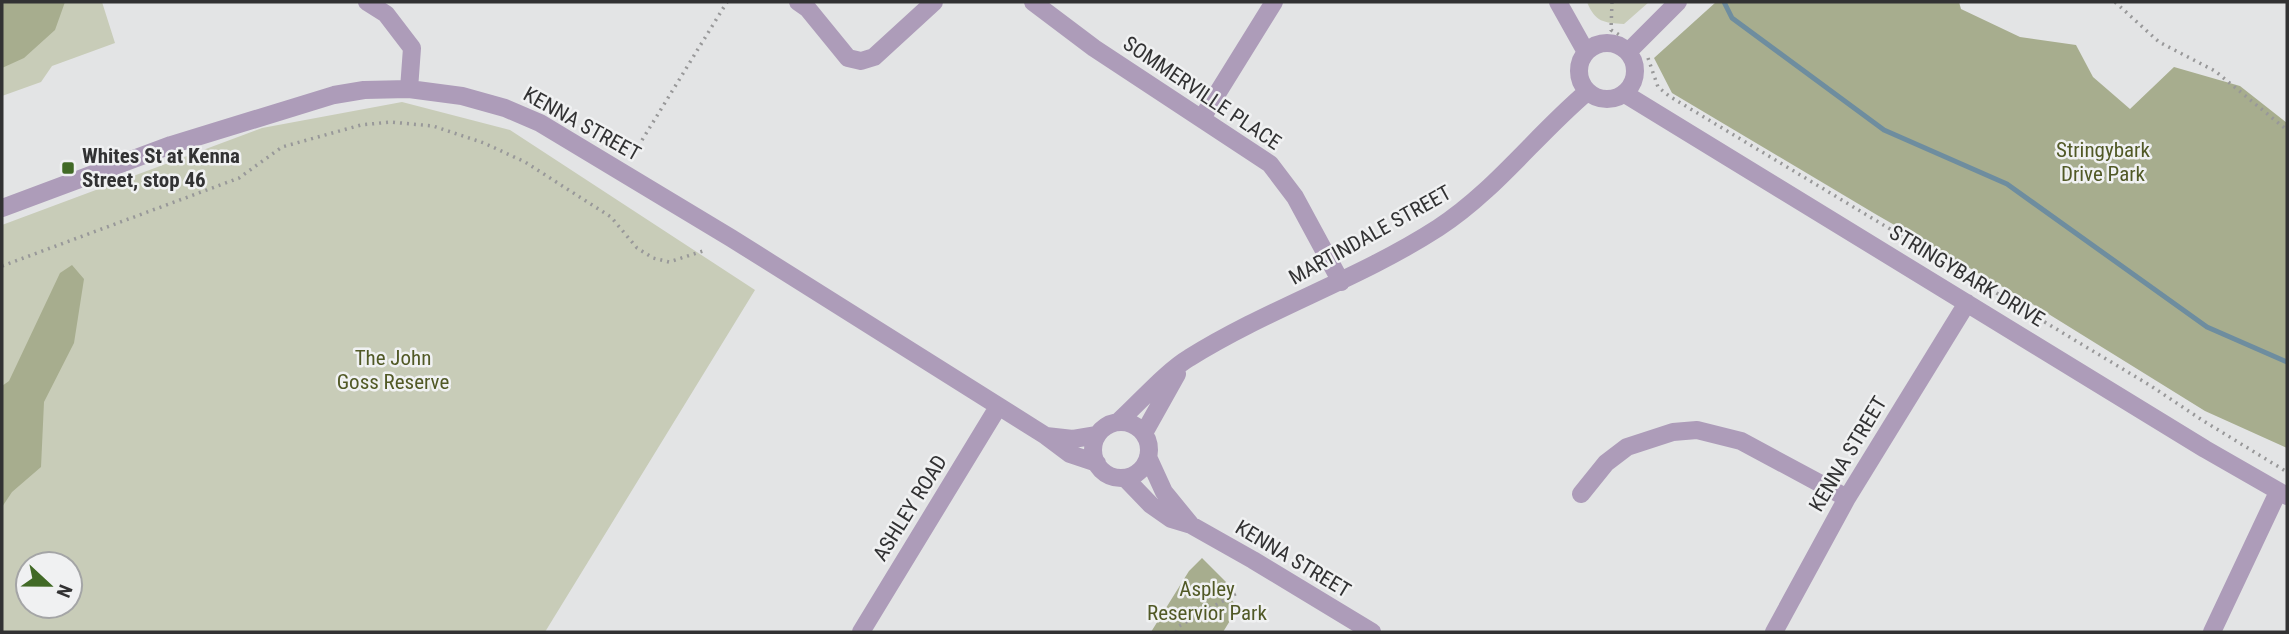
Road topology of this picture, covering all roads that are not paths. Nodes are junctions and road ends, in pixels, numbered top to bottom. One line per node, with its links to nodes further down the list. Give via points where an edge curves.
1 (367, 2): 10 (street, via 386,14 412,48)
2 (798, 2): 3 (street, via 848,58 861,61 874,57)
3 (934, 2)
4 (1033, 2): 13 (street, SOMMERVILLE PLACE)
5 (1274, 2): 13 (street)
6 (1558, 2): 9 (street)
7 (1678, 2): 8 (street)
8 (1632, 49): 9 (street, via 1612,43); 12 (street, via 1635,79)
9 (1586, 52): 11 (street, via 1579,77)
10 (409, 89): 14 (street, KENNA STREET, via 364,90 321,99 171,145); 18 (street, KENNA STREET, via 463,96 505,107 540,123)
11 (1587, 92): 12 (street, via 1602,100); 15 (street, MARTINDALE STREET, via 1471,204 1438,228)
12 (1625, 94): 16 (street, STRINGYBARK DRIVE)
13 (1202, 118): 15 (street, SOMMERVILLE PLACE, via 1270,164 1295,197)
14 (2, 208)
15 (1340, 282): 17 (street, MARTINDALE STREET)
16 (1967, 303): 27 (street, STRINGYBARK DRIVE); 28 (street, KENNA STREET)
17 (1186, 359): 19 (street, MARTINDALE STREET); 20 (street)
18 (998, 407): 22 (street, KENNA STREET); 30 (street, ASHLEY ROAD)
19 (1118, 422): 20 (street, via 1132,424); 21 (street, KENNA STREET)
20 (1144, 433): 23 (street, KENNA STREET)
21 (1097, 435): 22 (street, KENNA STREET, via 1073,439); 24 (street, via 1093,449)
22 (1046, 436): 24 (street, KENNA STREET, via 1070,454)
23 (1148, 457): 25 (street, via 1140,471); 29 (street, KENNA STREET, via 1164,492)
24 (1097, 463): 25 (street, KENNA STREET, via 1108,475)
25 (1125, 478): 29 (street, KENNA STREET, via 1151,505 1171,519)
26 (1581, 494): 28 (street, via 1606,463 1628,447 1673,432 1697,430 1741,442)
27 (2283, 494): 33 (street)
28 (1847, 498): 32 (street, KENNA STREET)
29 (1191, 525): 31 (street, KENNA STREET)
30 (861, 632)
31 (1372, 632)
32 (1774, 632)
33 (2212, 632)

